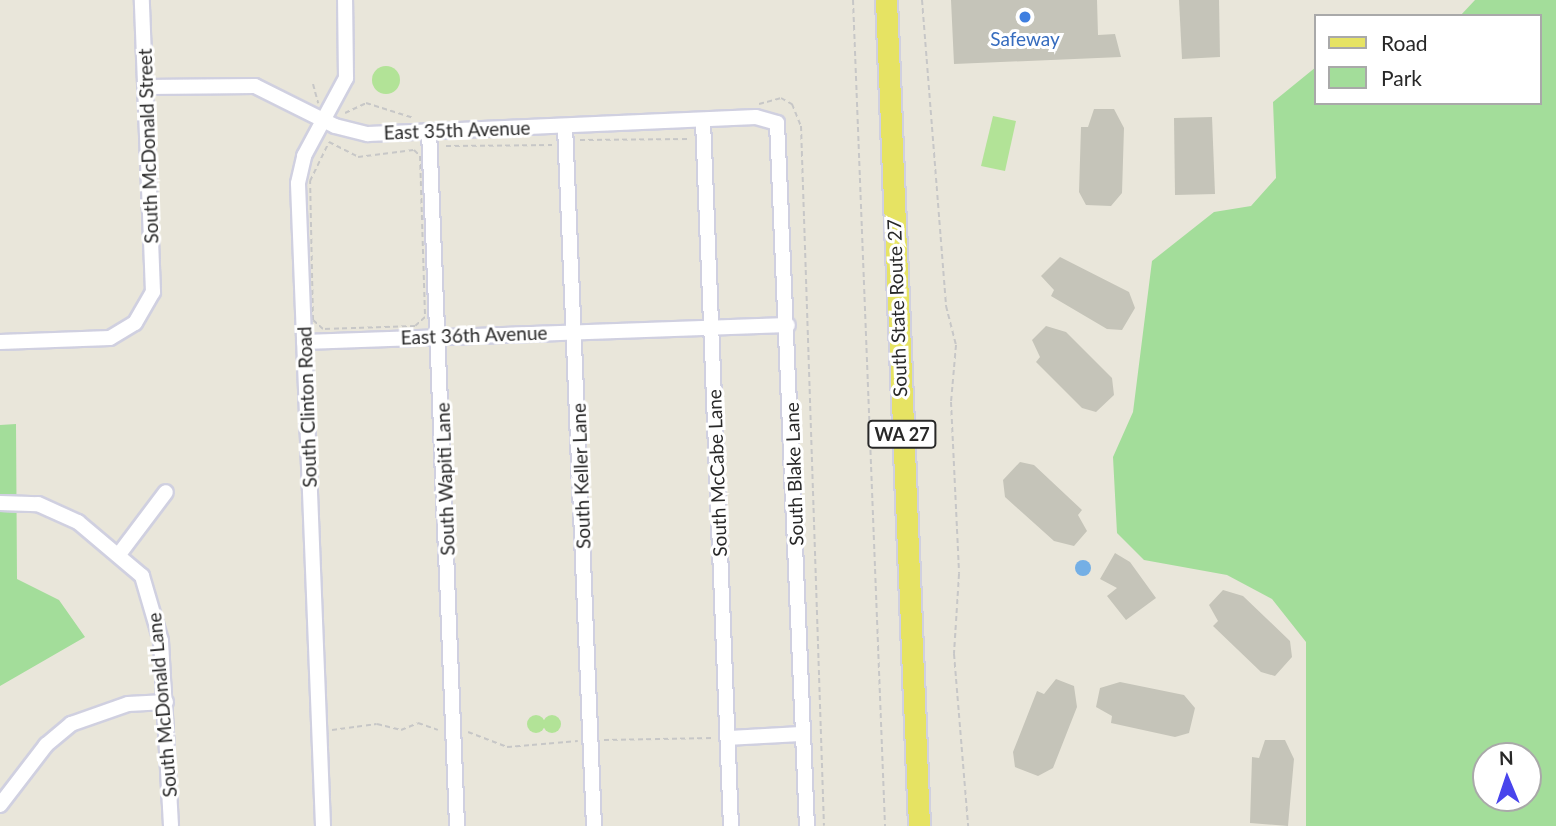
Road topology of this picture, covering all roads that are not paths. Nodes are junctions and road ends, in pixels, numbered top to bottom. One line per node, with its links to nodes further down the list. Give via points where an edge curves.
1 (142, 0): 4 (street, South McDonald Street)
2 (345, 0): 5 (street, South Clinton Road, via 346,78)
3 (886, 0): 29 (main road, South State Route 27 / WA 27)
4 (146, 87): 5 (street, East 35th Avenue, via 255,86); 14 (street, South McDonald Street, via 153,292 135,323 110,338)
5 (323, 121): 9 (street, East 35th Avenue, via 368,134); 15 (street, South Clinton Road, via 304,156 298,183)
6 (703, 121): 7 (street, East 35th Avenue, via 755,117); 8 (street, East 35th Avenue); 11 (street, South McCabe Lane)
7 (777, 123): 10 (street, South Blake Lane)
8 (565, 126): 9 (street, East 35th Avenue); 12 (street, South Keller Lane)
9 (429, 131): 13 (street, South Wapiti Lane)
10 (788, 326): 11 (street, East 36th Avenue); 20 (street, South Blake Lane)
11 (712, 329): 12 (street, East 36th Avenue); 21 (street, South McCabe Lane)
12 (576, 332): 13 (street, East 36th Avenue); 26 (street, South Keller Lane)
13 (440, 337): 15 (street, East 36th Avenue); 25 (street, South Wapiti Lane)
14 (0, 342)
15 (304, 342): 24 (street, South Clinton Road)
16 (166, 492): 18 (street)
17 (0, 503): 18 (street, South McDonald Lane, via 38,504 78,522)
18 (120, 552): 19 (street, South McDonald Lane, via 142,576 154,604)
19 (166, 702): 22 (street, via 128,704 71,724 46,745); 23 (street, South McDonald Lane)
20 (803, 734): 21 (street); 28 (street, South Blake Lane)
21 (728, 738): 27 (street, South McCabe Lane)
22 (0, 805)
23 (171, 826)
24 (323, 826)
25 (457, 826)
26 (594, 826)
27 (731, 826)
28 (807, 826)
29 (919, 826)

